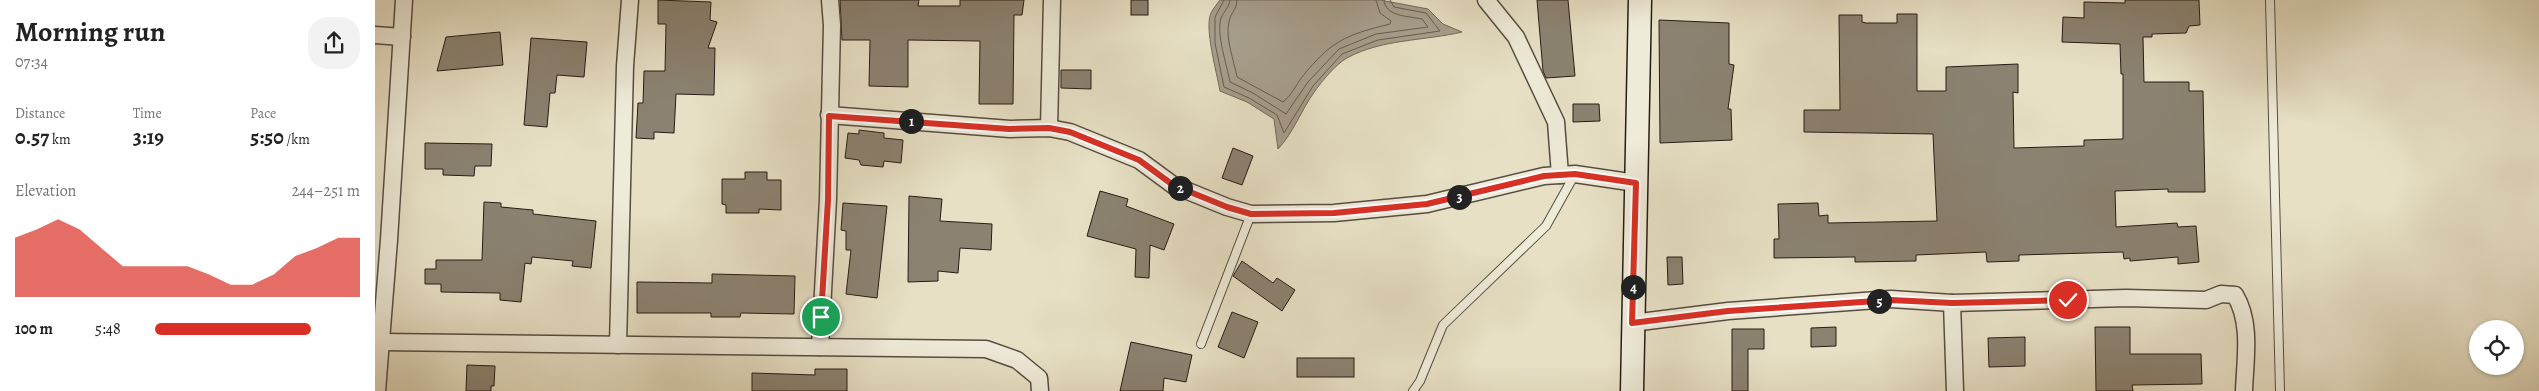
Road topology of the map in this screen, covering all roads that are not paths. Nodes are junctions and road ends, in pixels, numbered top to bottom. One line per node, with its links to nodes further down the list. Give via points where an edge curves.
1 (404, 0): 9 (street)
2 (630, 0): 19 (street)
3 (830, 0): 10 (street)
4 (1052, 0): 11 (street)
5 (1487, 0): 12 (street, via 1516,36 1556,122)
6 (1640, 0): 13 (street)
7 (2270, 0): 27 (lane)
8 (375, 35): 9 (street)
9 (402, 37): 17 (street)
10 (829, 116): 11 (street, via 1009,129); 20 (street)
11 (1049, 128): 14 (street, via 1070,132 1139,160 1173,185)
12 (1567, 175): 13 (street); 14 (street, via 1544,176 1427,204 1334,213); 23 (lane, via 1546,226 1443,325)
13 (1636, 183): 16 (street)
14 (1251, 214): 18 (lane)
15 (1952, 303): 16 (street, via 1891,300 1728,311); 25 (street); 26 (street, via 2126,298 2206,300 2221,294 2235,295 2243,308 2245,322)
16 (1632, 323): 24 (street)
17 (381, 342): 19 (street); 21 (street)
18 (1201, 344)
19 (618, 345): 20 (street)
20 (820, 347): 22 (street, via 986,349 1017,360 1039,378)
21 (376, 380)
22 (1040, 391)
23 (1413, 391)
24 (1632, 391)
25 (1955, 391)
26 (2244, 391)
27 (2280, 391)

